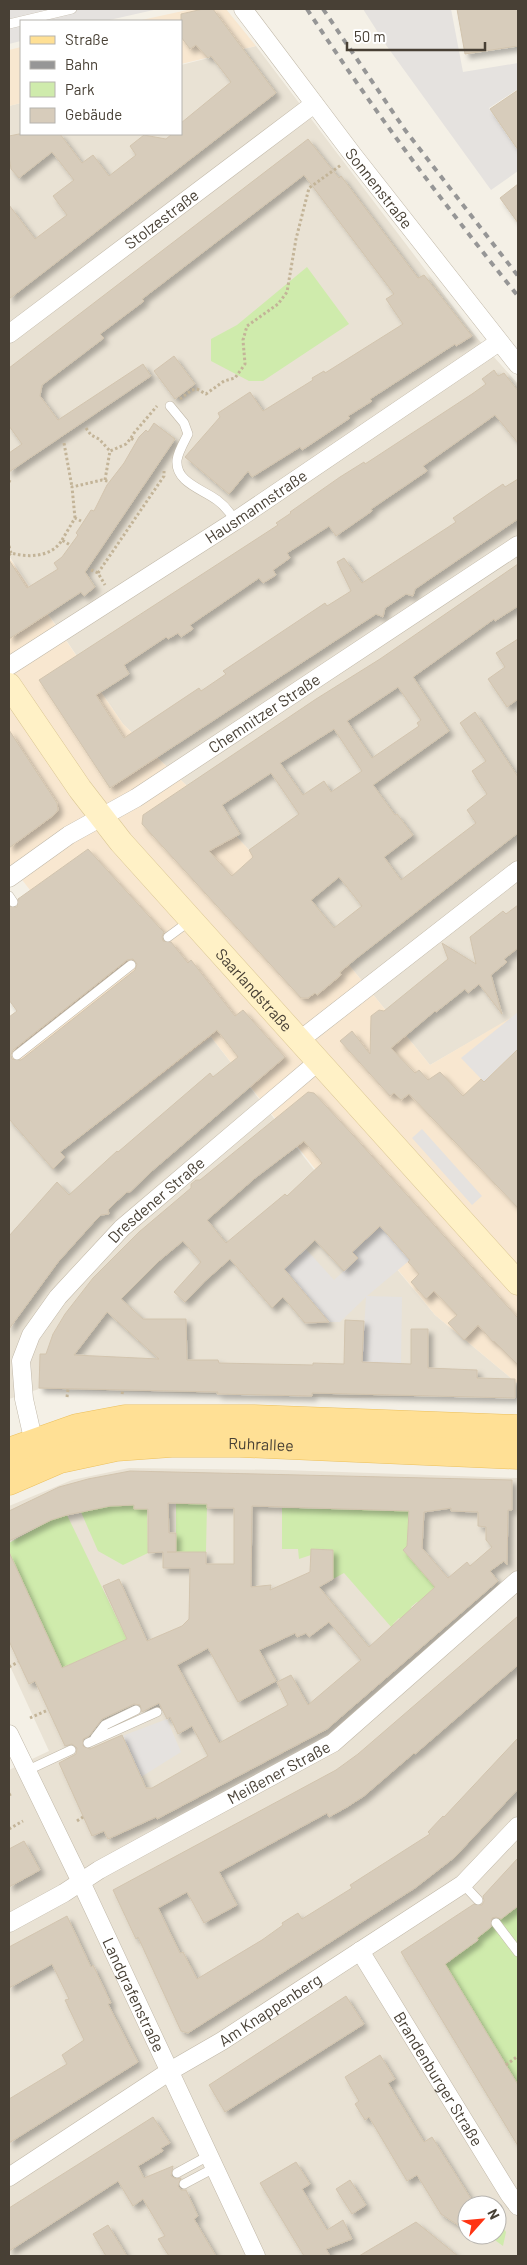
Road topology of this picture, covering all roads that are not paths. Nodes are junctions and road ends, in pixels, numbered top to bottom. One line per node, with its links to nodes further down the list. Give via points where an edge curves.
1 (72, 9): 3 (lane)
2 (243, 9): 4 (street, Sonnenstraße)
3 (26, 20)
4 (314, 104): 5 (street, Stolzestraße); 6 (street, Sonnenstraße)
5 (9, 334)
6 (499, 342): 7 (street, Sonnenstraße); 9 (street, Hausmannstraße)
7 (518, 365)
8 (170, 406): 9 (lane, via 184,423 188,434 177,459 178,470 184,480 226,508)
9 (235, 521): 11 (street, Hausmannstraße)
10 (518, 545): 13 (street, Chemnitzer Straße)
11 (9, 666)
12 (9, 684): 13 (street, Saarlandstraße)
13 (102, 818): 15 (street, Chemnitzer Straße, via 69,834); 16 (street, Saarlandstraße)
14 (518, 870): 19 (street)
15 (9, 878)
16 (191, 920): 17 (lane); 19 (street, Saarlandstraße)
17 (168, 937)
18 (131, 965): 20 (lane)
19 (300, 1040): 21 (street, Saarlandstraße)
20 (17, 1055)
21 (319, 1061): 22 (street, Saarlandstraße); 23 (street, Dresdener Straße, via 122,1228 58,1297 31,1334)
22 (518, 1283)
23 (15, 1364): 25 (street, Dresdener Straße)
24 (518, 1428): 25 (main road, Ruhrallee, via 254,1419 125,1419 77,1428)
25 (34, 1442): 26 (main road, Ruhrallee)
26 (9, 1452)
27 (518, 1455): 28 (main road, Ruhrallee, via 171,1443 116,1447 60,1459)
28 (9, 1481)
29 (518, 1580): 36 (street, Meißener Straße, via 334,1743)
30 (136, 1710): 31 (lane, via 105,1726 91,1741)
31 (157, 1712)
32 (9, 1734): 34 (street, Landgrafenstraße)
33 (71, 1750): 34 (lane)
34 (26, 1771): 36 (street, Landgrafenstraße)
35 (518, 1826): 37 (street, Am Knappenberg)
36 (81, 1882): 39 (street, Meißener Straße); 43 (street, Landgrafenstraße)
37 (464, 1884): 38 (lane); 41 (street, Am Knappenberg)
38 (478, 1900)
39 (9, 1923)
40 (496, 1923): 42 (lane)
41 (360, 1951): 43 (street, Am Knappenberg); 48 (street, Brandenburger Straße)
42 (518, 1952)
43 (170, 2071): 44 (street, Landgrafenstraße); 46 (street, Am Knappenberg)
44 (213, 2161): 45 (lane); 47 (lane); 49 (street, Landgrafenstraße)
45 (177, 2172)
46 (9, 2177)
47 (184, 2184)
48 (518, 2206)
49 (256, 2256)

